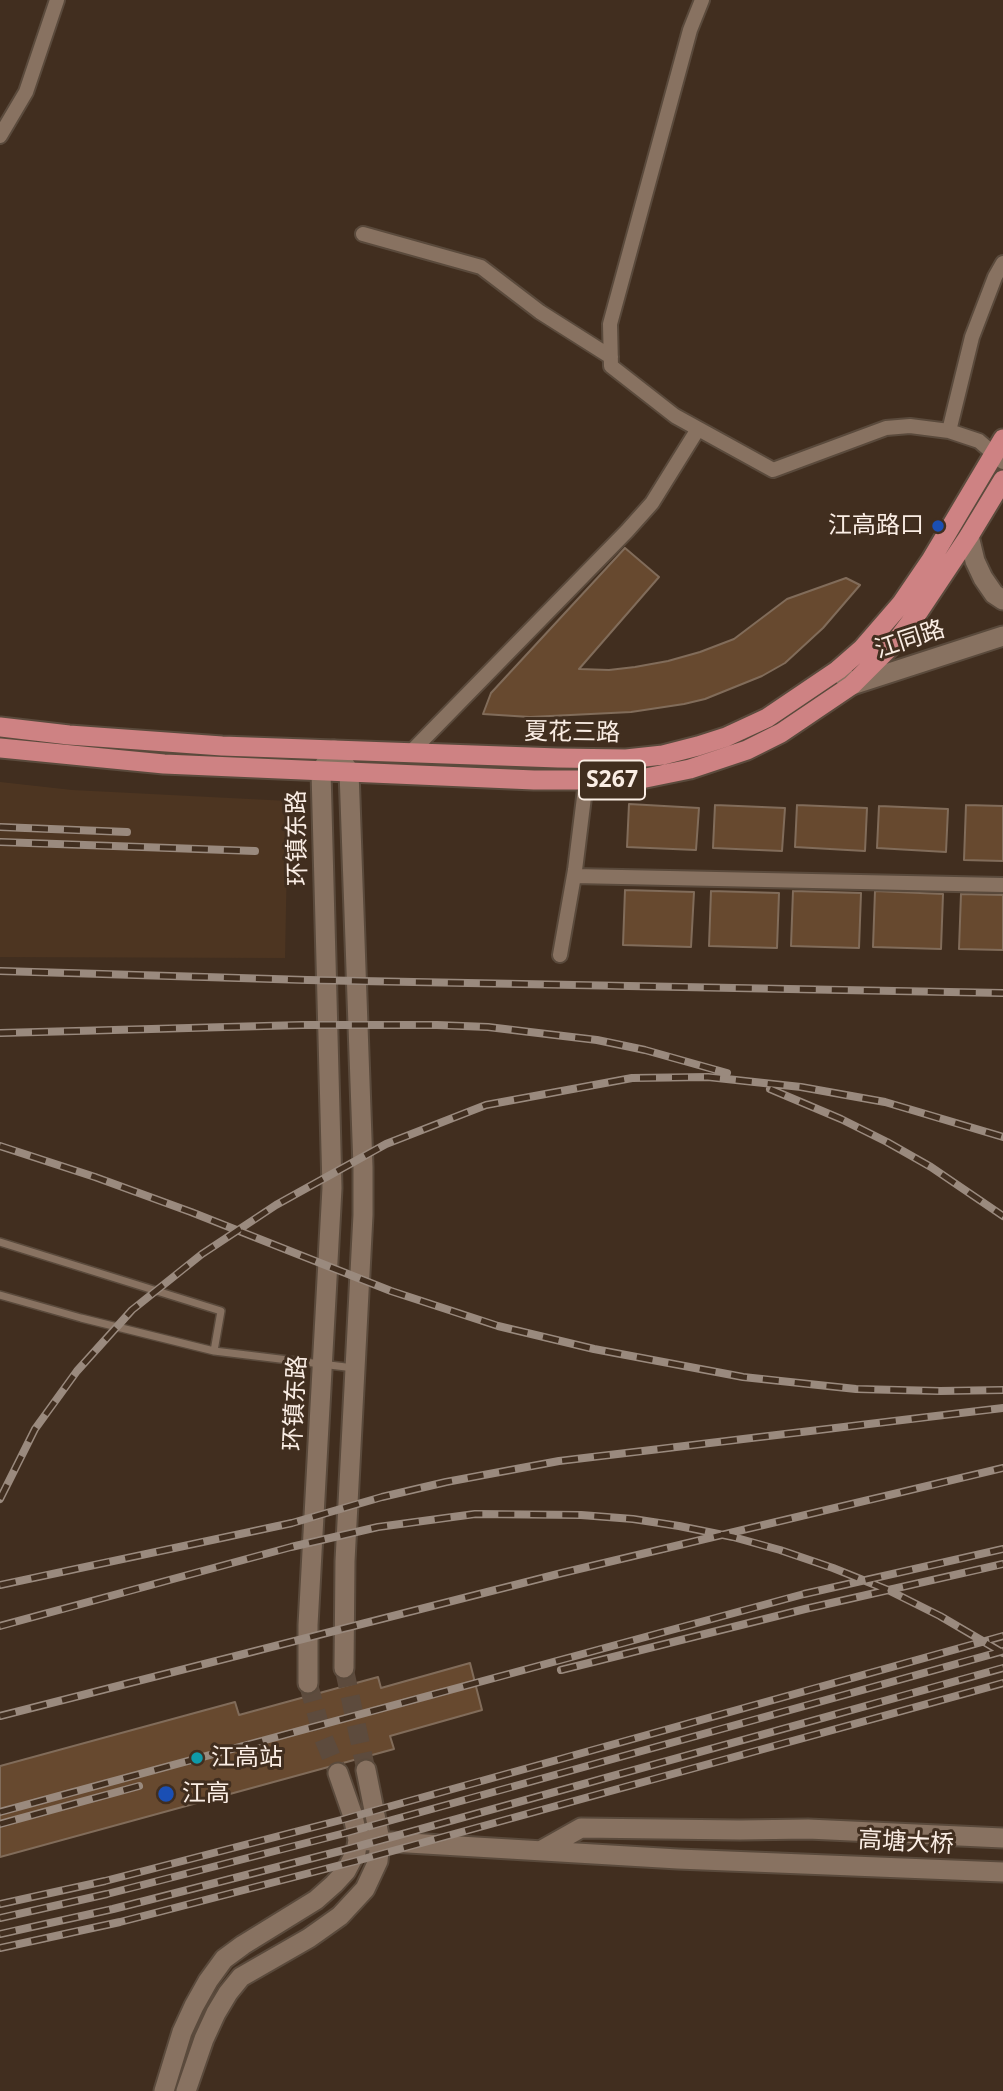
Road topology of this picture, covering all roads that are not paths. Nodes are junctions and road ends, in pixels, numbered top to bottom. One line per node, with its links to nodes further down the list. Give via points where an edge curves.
1 (57, 0): 3 (street, via 26,92)
2 (702, 0): 6 (street, via 610,324)
3 (0, 136)
4 (363, 234): 6 (street, via 481,267)
5 (1003, 263): 8 (street, via 972,337)
6 (611, 357): 7 (street, via 611,366)
7 (698, 429): 8 (street, via 773,470 886,428); 19 (street, via 652,503)
8 (949, 431): 9 (street)
9 (1000, 452): 14 (main road, 夏花三路 / S267, via 901,604)
10 (1003, 480): 11 (main road, 夏花三路 / S267)
11 (969, 536): 12 (street, via 983,578); 15 (main road, 夏花三路 / S267, via 897,640)
12 (1003, 600)
13 (1003, 636): 15 (street, 江同路)
14 (838, 670): 15 (street, 江同路); 19 (main road, 夏花三路 / S267, via 796,701 744,729 663,755 615,759)
15 (852, 685): 22 (main road, 夏花三路 / S267, via 781,733 718,761 656,777)
16 (0, 727): 18 (main road, 夏花三路 / S267, via 222,746)
17 (0, 748): 20 (main road, 夏花三路 / S267, via 151,763)
18 (334, 750): 19 (main road, 夏花三路 / S267); 20 (street, 环镇东路); 21 (street)
19 (410, 753)
20 (321, 771): 21 (main road, 夏花三路 / S267); 29 (street, 环镇东路, via 332,1161)
21 (349, 771): 22 (main road, 夏花三路 / S267); 30 (street, via 363,1167)
22 (586, 781): 23 (street)
23 (574, 876): 24 (street); 25 (street)
24 (1003, 885)
25 (560, 955)
26 (0, 1242): 28 (lane, via 221,1311)
27 (0, 1295): 28 (lane)
28 (214, 1351): 29 (lane)
29 (322, 1364): 30 (lane); 32 (street, 环镇东路)
30 (355, 1368): 31 (street)
31 (344, 1668)
32 (309, 1683)
33 (366, 1770): 37 (street)
34 (338, 1773): 36 (street)
35 (1003, 1838): 38 (street, 高塘大桥, via 808,1829 581,1828)
36 (358, 1840): 37 (street, 高塘大桥); 40 (street, via 346,1871 334,1885 224,1959 194,2006)
37 (380, 1840): 38 (street, 高塘大桥); 41 (street, via 373,1875 353,1903 309,1938 242,1978 228,1993 204,2039)
38 (542, 1850): 39 (street, 高塘大桥)
39 (1003, 1872)
40 (164, 2091)
41 (186, 2091)

